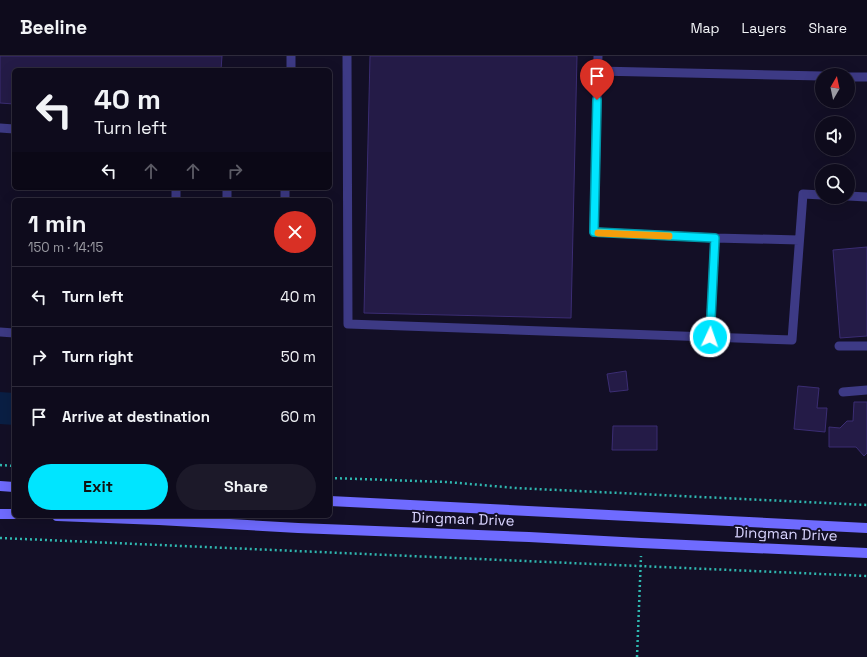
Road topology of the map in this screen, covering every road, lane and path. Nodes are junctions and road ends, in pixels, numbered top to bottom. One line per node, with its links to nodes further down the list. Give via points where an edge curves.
1 (291, 56): 4 (lane)
2 (347, 56): 18 (lane, via 348,324)
3 (598, 56): 5 (lane)
4 (291, 68)
5 (598, 71): 6 (lane); 14 (lane, via 594,232)
6 (815, 76)
7 (855, 77): 8 (lane)
8 (867, 77)
9 (0, 128): 10 (lane)
10 (12, 129)
11 (815, 195): 15 (lane, via 803,194)
12 (855, 196): 13 (lane)
13 (867, 197)
14 (715, 238): 15 (lane); 18 (lane)
15 (800, 240): 18 (lane, via 792,340)
16 (0, 332): 17 (lane)
17 (12, 333)
18 (710, 337)
19 (839, 346): 20 (lane)
20 (867, 346)
21 (867, 390): 22 (lane)
22 (843, 392)
23 (0, 465): 24 (path)
24 (12, 466)
25 (332, 478): 29 (path)
26 (0, 486): 27 (main road)
27 (12, 487)
28 (332, 502): 34 (main road, Dingman Drive)
29 (867, 505)
30 (0, 514): 31 (main road)
31 (12, 514)
32 (134, 518): 33 (main road, Dingman Drive)
33 (212, 520): 36 (main road, Dingman Drive, via 298,528)
34 (867, 528)
35 (0, 538): 38 (path)
36 (641, 543): 37 (main road, Dingman Drive); 38 (path)
37 (867, 553)
38 (640, 565): 39 (path); 40 (path)
39 (867, 576)
40 (637, 657)

